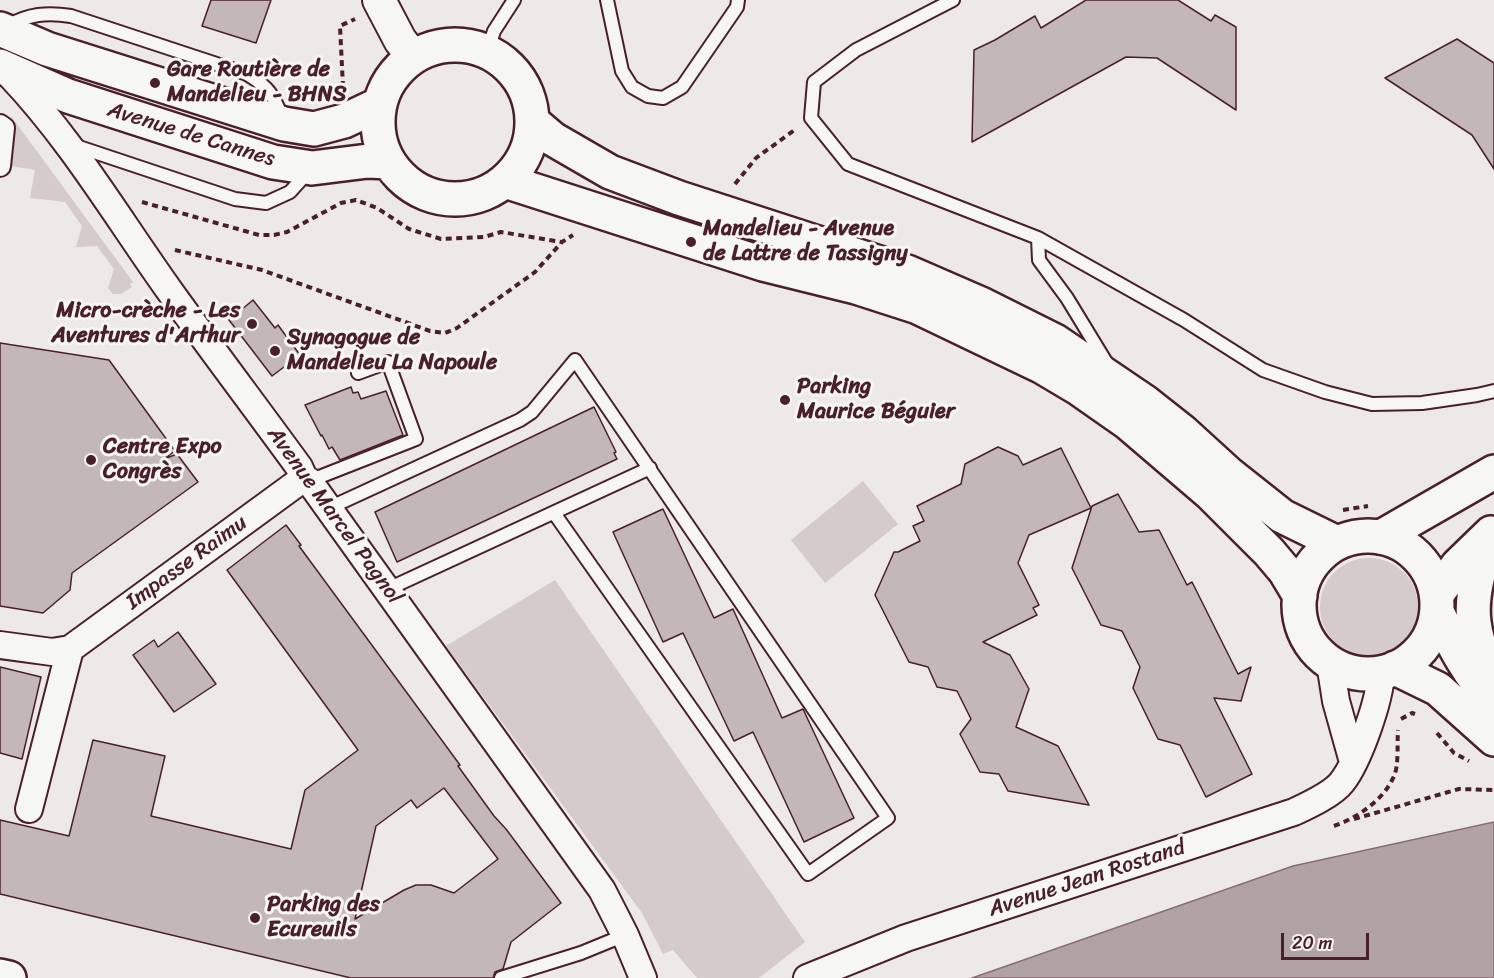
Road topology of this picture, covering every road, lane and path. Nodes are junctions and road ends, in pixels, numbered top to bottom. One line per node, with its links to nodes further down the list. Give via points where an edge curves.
1 (379, 0): 8 (street)
2 (514, 0): 7 (lane, via 494,31)
3 (607, 0): 4 (lane, via 622,71 632,87 648,96 663,98 682,87)
4 (738, 0)
5 (953, 0): 11 (lane, via 856,50 814,82)
6 (0, 29): 10 (main road, Avenue de Cannes, via 47,49 284,124 314,129 344,121)
7 (487, 51): 8 (main road, via 462,45 436,47); 12 (main road, via 506,63 520,80)
8 (413, 57): 10 (main road, via 392,78)
9 (1, 66): 14 (street, Avenue Marcel Pagnol); 17 (main road, Avenue de Cannes, via 68,96 158,126 273,162)
10 (380, 104): 15 (main road, via 378,124)
11 (811, 118): 19 (path, via 756,158); 22 (lane, via 848,165)
12 (533, 122): 18 (main road, via 520,165); 26 (main road, via 553,139 610,172 907,272 983,305 1055,341)
13 (0, 125): 16 (street, via 4,128)
14 (67, 143): 17 (lane, via 235,199 266,204 290,192); 20 (street, Avenue Marcel Pagnol)
15 (389, 162): 17 (main road, Avenue de Cannes); 18 (main road, via 403,179 442,198 465,199)
16 (0, 166)
17 (312, 168)
18 (505, 182): 39 (main road, via 763,264 856,286 908,304 1041,366 1128,423 1211,494 1269,552)
19 (730, 190)
20 (110, 204): 23 (path, via 121,196 259,235 274,235 340,203 356,200 377,208 409,229 441,239 501,232); 24 (street, Avenue Marcel Pagnol)
21 (577, 233): 23 (path)
22 (1038, 238): 26 (lane, via 1039,260 1067,298); 27 (lane, via 1184,320 1263,370 1325,392 1372,404 1422,403)
23 (562, 242): 24 (path, via 535,272 445,333 262,270 157,246)
24 (142, 249): 30 (street, Avenue Marcel Pagnol)
25 (358, 373): 30 (lane, via 388,362 416,439)
26 (1118, 384): 37 (main road, via 1183,432 1282,516)
27 (1494, 391)
28 (650, 468): 32 (lane, via 575,360 532,412 520,420); 34 (lane); 34 (lane, via 888,818 808,874)
29 (1494, 472): 36 (main road)
30 (306, 479): 32 (street, Avenue Marcel Pagnol); 42 (street, Impasse Raimu)
31 (1376, 503): 33 (path)
32 (329, 508): 38 (street, Avenue Marcel Pagnol)
33 (1340, 511)
34 (554, 513): 38 (lane)
35 (1492, 532): 40 (main road, via 1458,565); 45 (main road, via 1476,587 1473,621)
36 (1381, 537): 37 (main road, via 1358,537); 40 (main road, via 1411,550 1423,563)
37 (1337, 543): 39 (main road, via 1319,556 1306,575)
38 (388, 589): 52 (street, Avenue Marcel Pagnol, via 602,890)
39 (1300, 596): 43 (main road, via 1300,615 1306,633)
40 (1437, 603): 44 (main road, via 1428,640 1419,651); 46 (main road, via 1466,666)
41 (0, 645): 42 (street, via 52,652)
42 (70, 649): 50 (street)
43 (1330, 663): 44 (main road, via 1355,672); 48 (street, via 1335,701)
44 (1388, 670): 47 (main road, via 1438,689); 48 (street, Avenue Jean Rostand)
45 (1494, 680)
46 (1494, 702)
47 (1494, 739)
48 (1353, 762): 57 (street, Avenue Jean Rostand, via 1341,784 1294,812 906,938)
49 (1494, 790): 51 (path, via 1459,789)
50 (29, 809)
51 (1350, 820)
52 (625, 935): 55 (lane); 56 (street, Avenue Marcel Pagnol)
53 (0, 976): 54 (main road)
54 (9, 978)
55 (501, 978)
56 (643, 978)
57 (807, 978)

